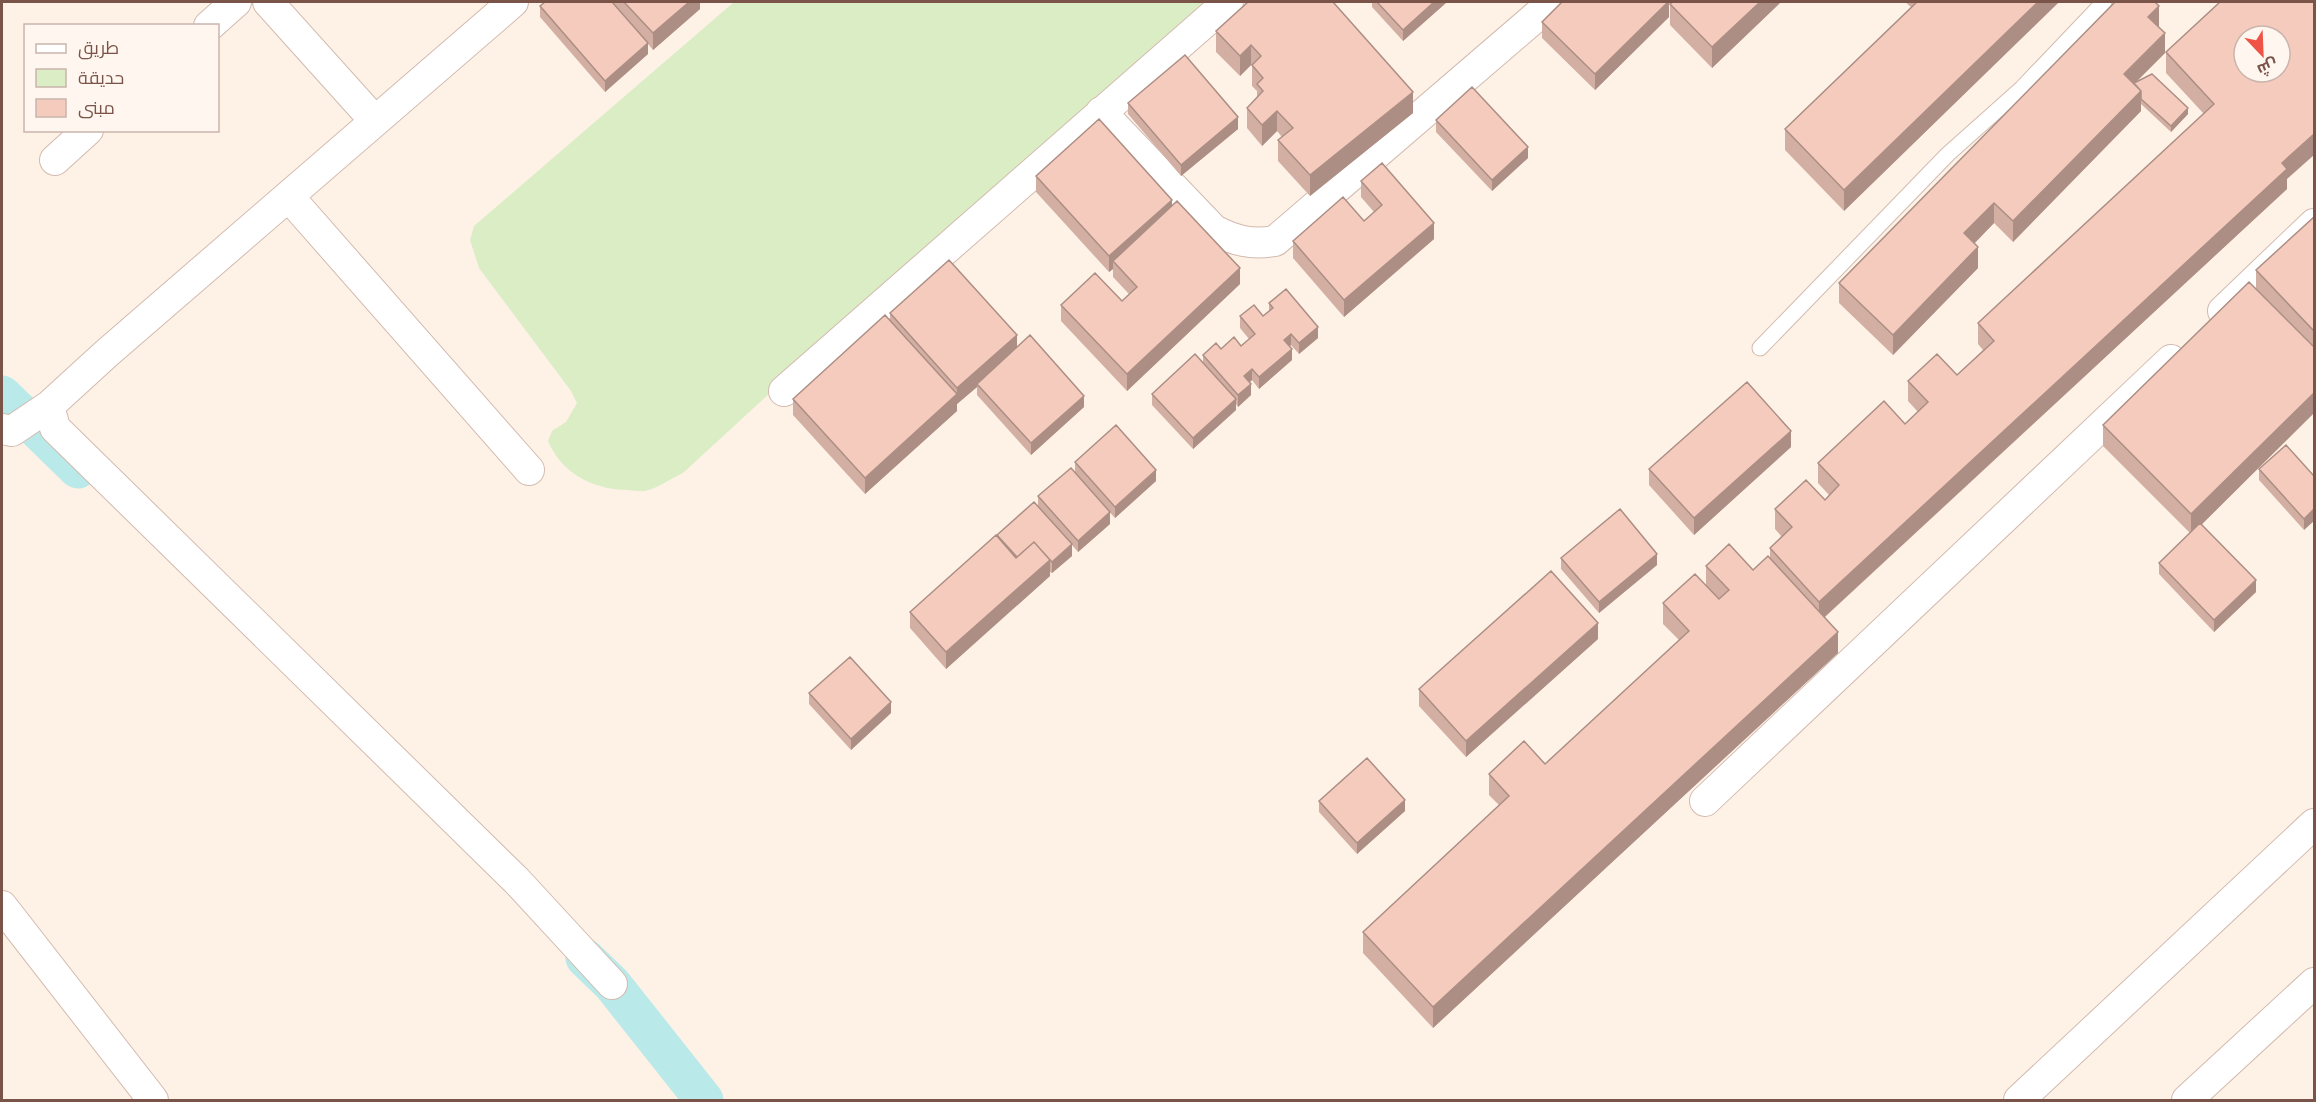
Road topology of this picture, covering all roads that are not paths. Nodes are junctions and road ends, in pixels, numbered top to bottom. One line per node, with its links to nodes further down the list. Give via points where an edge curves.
1 (236, 2): 7 (street)
2 (268, 2): 9 (street)
3 (513, 2): 9 (street)
4 (1228, 2): 8 (street)
5 (1552, 2): 8 (street, via 1412,107 1275,241 1235,241 1214,230)
6 (2104, 2): 14 (lane, via 2022,88 1948,154)
7 (211, 24)
8 (1101, 112): 15 (street)
9 (375, 121): 12 (street)
10 (86, 132): 11 (street)
11 (55, 160)
12 (289, 197): 16 (street); 18 (street)
13 (2314, 224): 19 (street)
14 (1760, 348)
15 (784, 391)
16 (44, 410): 17 (street); 23 (street, via 55,428 517,881)
17 (7, 430)
18 (529, 470)
19 (1705, 801)
20 (2314, 824): 25 (street)
21 (2, 906): 24 (street)
22 (2314, 983): 26 (street)
23 (612, 984)
24 (153, 1101)
25 (2019, 1101)
26 (2187, 1101)

